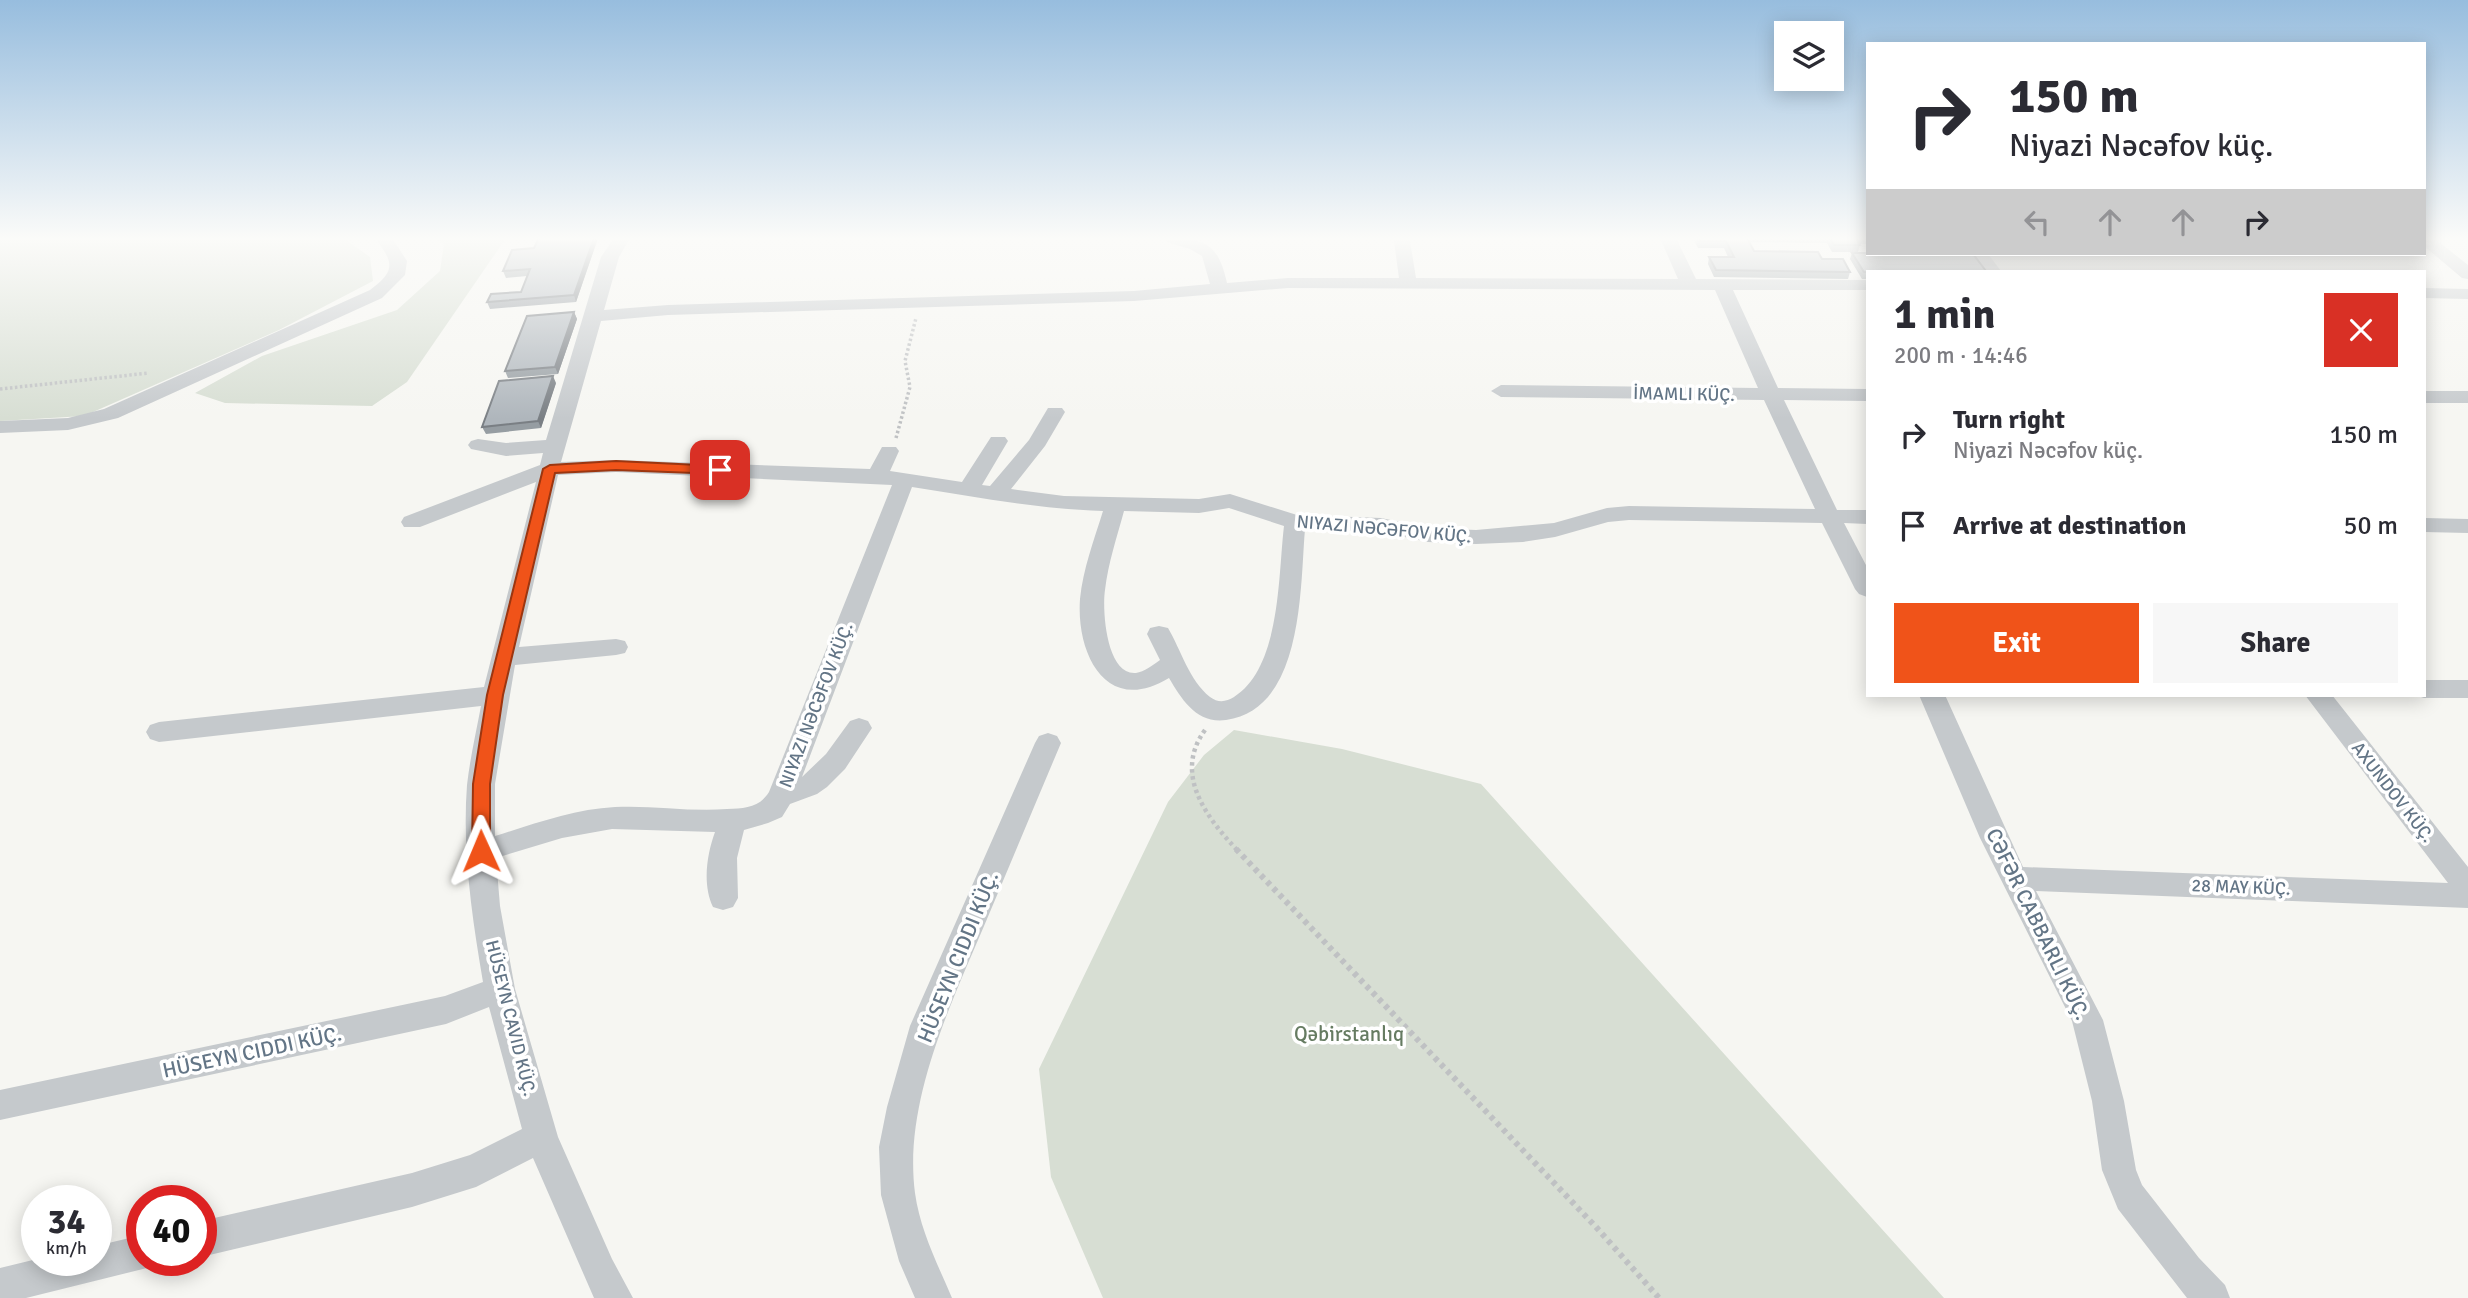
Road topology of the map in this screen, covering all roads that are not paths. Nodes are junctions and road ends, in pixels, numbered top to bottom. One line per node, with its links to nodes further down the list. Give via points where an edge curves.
1 (366, 299): 12 (street, via 111,414 68,424)
2 (597, 299): 5 (street, HÜSEYN CAVID KÜÇ.)
3 (1055, 299): 5 (street)
4 (1728, 299): 7 (street)
5 (592, 316): 16 (street, HÜSEYN CAVID KÜÇ.)
6 (1501, 391): 7 (street)
7 (1770, 395): 8 (street); 22 (street)
8 (1866, 395)
9 (2426, 397): 10 (street)
10 (2468, 397)
11 (1055, 412): 20 (street, via 1038,442)
12 (0, 427)
13 (998, 441): 19 (street)
14 (478, 445): 16 (street)
15 (889, 451): 17 (street)
16 (552, 457): 17 (street, NIYAZI NƏCƏFOV KÜÇ., via 616,466); 24 (street); 31 (street, HÜSEYN CAVID KÜÇ.)
17 (877, 477): 18 (street, NIYAZI NƏCƏFOV KÜÇ.)
18 (904, 480): 19 (street, NIYAZI NƏCƏFOV KÜÇ.); 41 (street, NIYAZI NƏCƏFOV KÜÇ.)
19 (967, 491): 20 (street, NIYAZI NƏCƏFOV KÜÇ.)
20 (994, 495): 21 (street, NIYAZI NƏCƏFOV KÜÇ.)
21 (1115, 505): 25 (street, NIYAZI NƏCƏFOV KÜÇ., via 1199,506 1230,501); 32 (street, via 1091,601 1106,668 1116,680 1136,682)
22 (1829, 517): 23 (street, NIYAZI NƏCƏFOV KÜÇ.); 25 (street, NIYAZI NƏCƏFOV KÜÇ., via 1629,513 1523,536 1476,537 1428,535 1381,525); 28 (street)
23 (1866, 517)
24 (412, 522)
25 (1295, 522): 32 (street, via 1280,643 1271,675 1252,697 1222,711 1205,708)
26 (2426, 525): 27 (street)
27 (2468, 526)
28 (1866, 587)
29 (1158, 634): 32 (street)
30 (616, 647): 31 (street)
31 (504, 657): 35 (street, HÜSEYN CAVID KÜÇ.)
32 (1174, 663)
33 (2426, 689): 34 (street)
34 (2468, 689)
35 (495, 695): 39 (street); 43 (street, HÜSEYN CAVID KÜÇ., via 481,784)
36 (1932, 697): 44 (street)
37 (2320, 697): 45 (street, AXUNDOV KÜÇ.)
38 (859, 729): 41 (street, via 820,780 798,793)
39 (159, 732)
40 (1048, 743): 55 (street, HÜSEYN CIDDI KÜÇ., via 926,1026 904,1107 896,1147 898,1195 917,1261)
41 (781, 795): 42 (street, NIYAZI NƏCƏFOV KÜÇ., via 772,809)
42 (734, 820): 43 (street, NIYAZI NƏCƏFOV KÜÇ., via 613,818); 47 (street, via 723,846)
43 (481, 851): 48 (street, HÜSEYN CAVID KÜÇ., via 485,906)
44 (2014, 878): 46 (street, 28 MAY KÜÇ.); 56 (street, via 2087,1020 2108,1101 2119,1170 2130,1197)
45 (2468, 888)
46 (2468, 896)
47 (723, 898)
48 (500, 989): 49 (street, HÜSEYN CIDDI KÜÇ., via 446,1010); 50 (street, HÜSEYN CAVID KÜÇ.)
49 (0, 1105)
50 (541, 1137): 51 (street, via 475,1170 412,1190); 54 (street, HÜSEYN CAVID KÜÇ., via 599,1272)
51 (217, 1235)
52 (126, 1257): 53 (street)
53 (0, 1286)
54 (615, 1298)
55 (934, 1298)
56 (2212, 1298)

